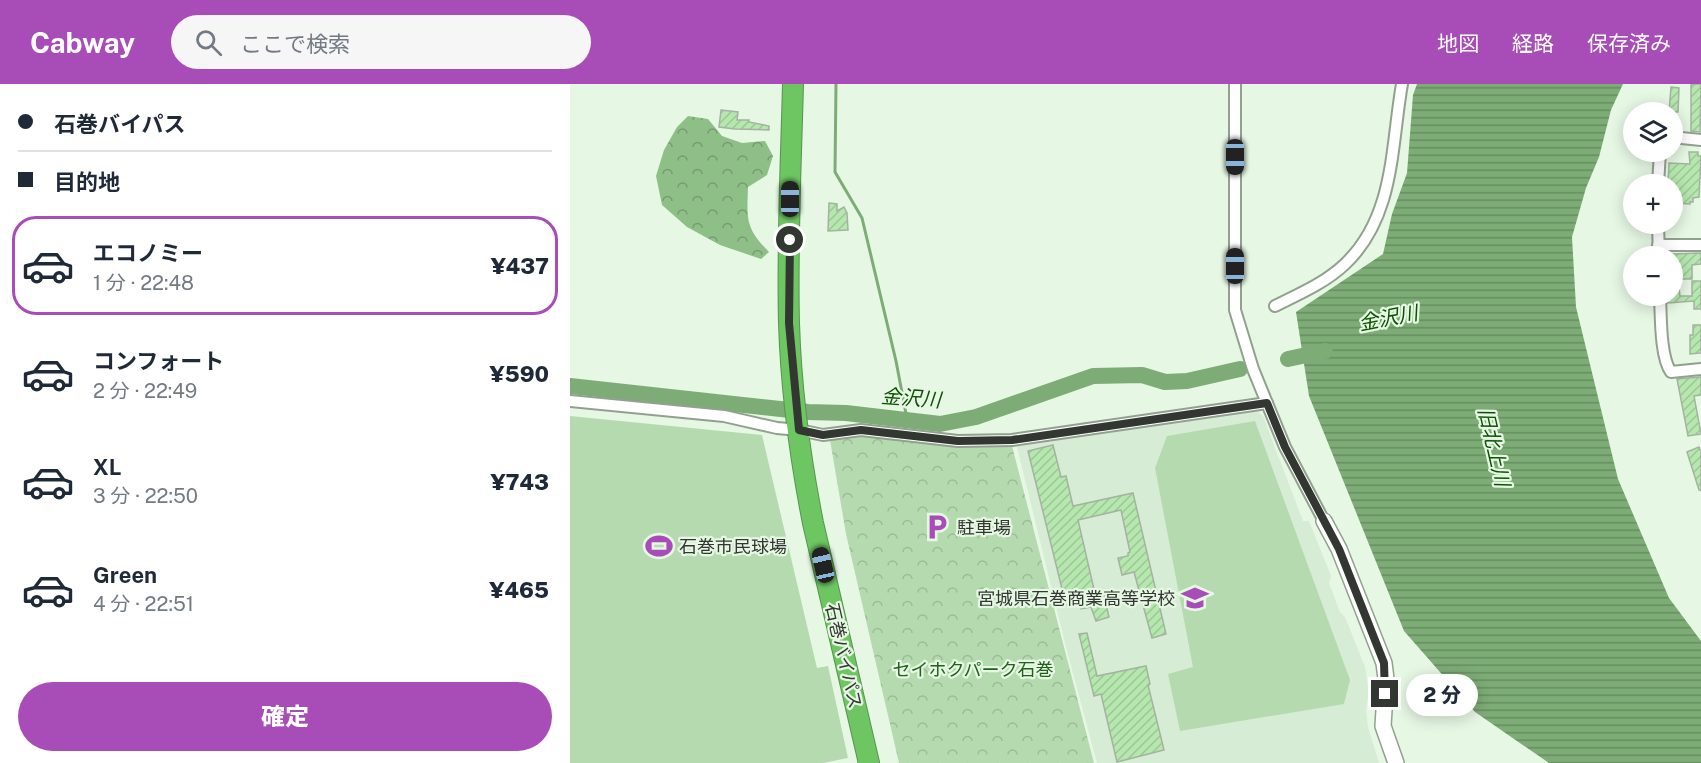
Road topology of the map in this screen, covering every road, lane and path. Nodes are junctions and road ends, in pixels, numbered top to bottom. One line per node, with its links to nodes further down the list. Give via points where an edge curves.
1 (793, 84): 14 (highway, 石巻バイパス, via 789,323)
2 (1235, 84): 13 (street, via 1235,310)
3 (1402, 84): 9 (street, via 1385,196 1370,232 1332,275)
4 (1683, 138): 5 (street)
5 (1701, 140)
6 (1658, 234): 7 (street)
7 (1658, 245): 8 (street)
8 (1701, 245)
9 (1275, 306)
10 (1661, 306): 11 (street, via 1668,370)
11 (1701, 369)
12 (570, 401): 14 (street, via 724,416 777,428)
13 (1267, 403): 14 (street, via 1012,440 958,441 861,430 823,435); 15 (street, via 1285,447)
14 (795, 427): 16 (highway, 石巻バイパス, via 813,523)
15 (1324, 520): 17 (street, via 1384,663 1383,726)
16 (869, 763)
17 (1396, 763)

